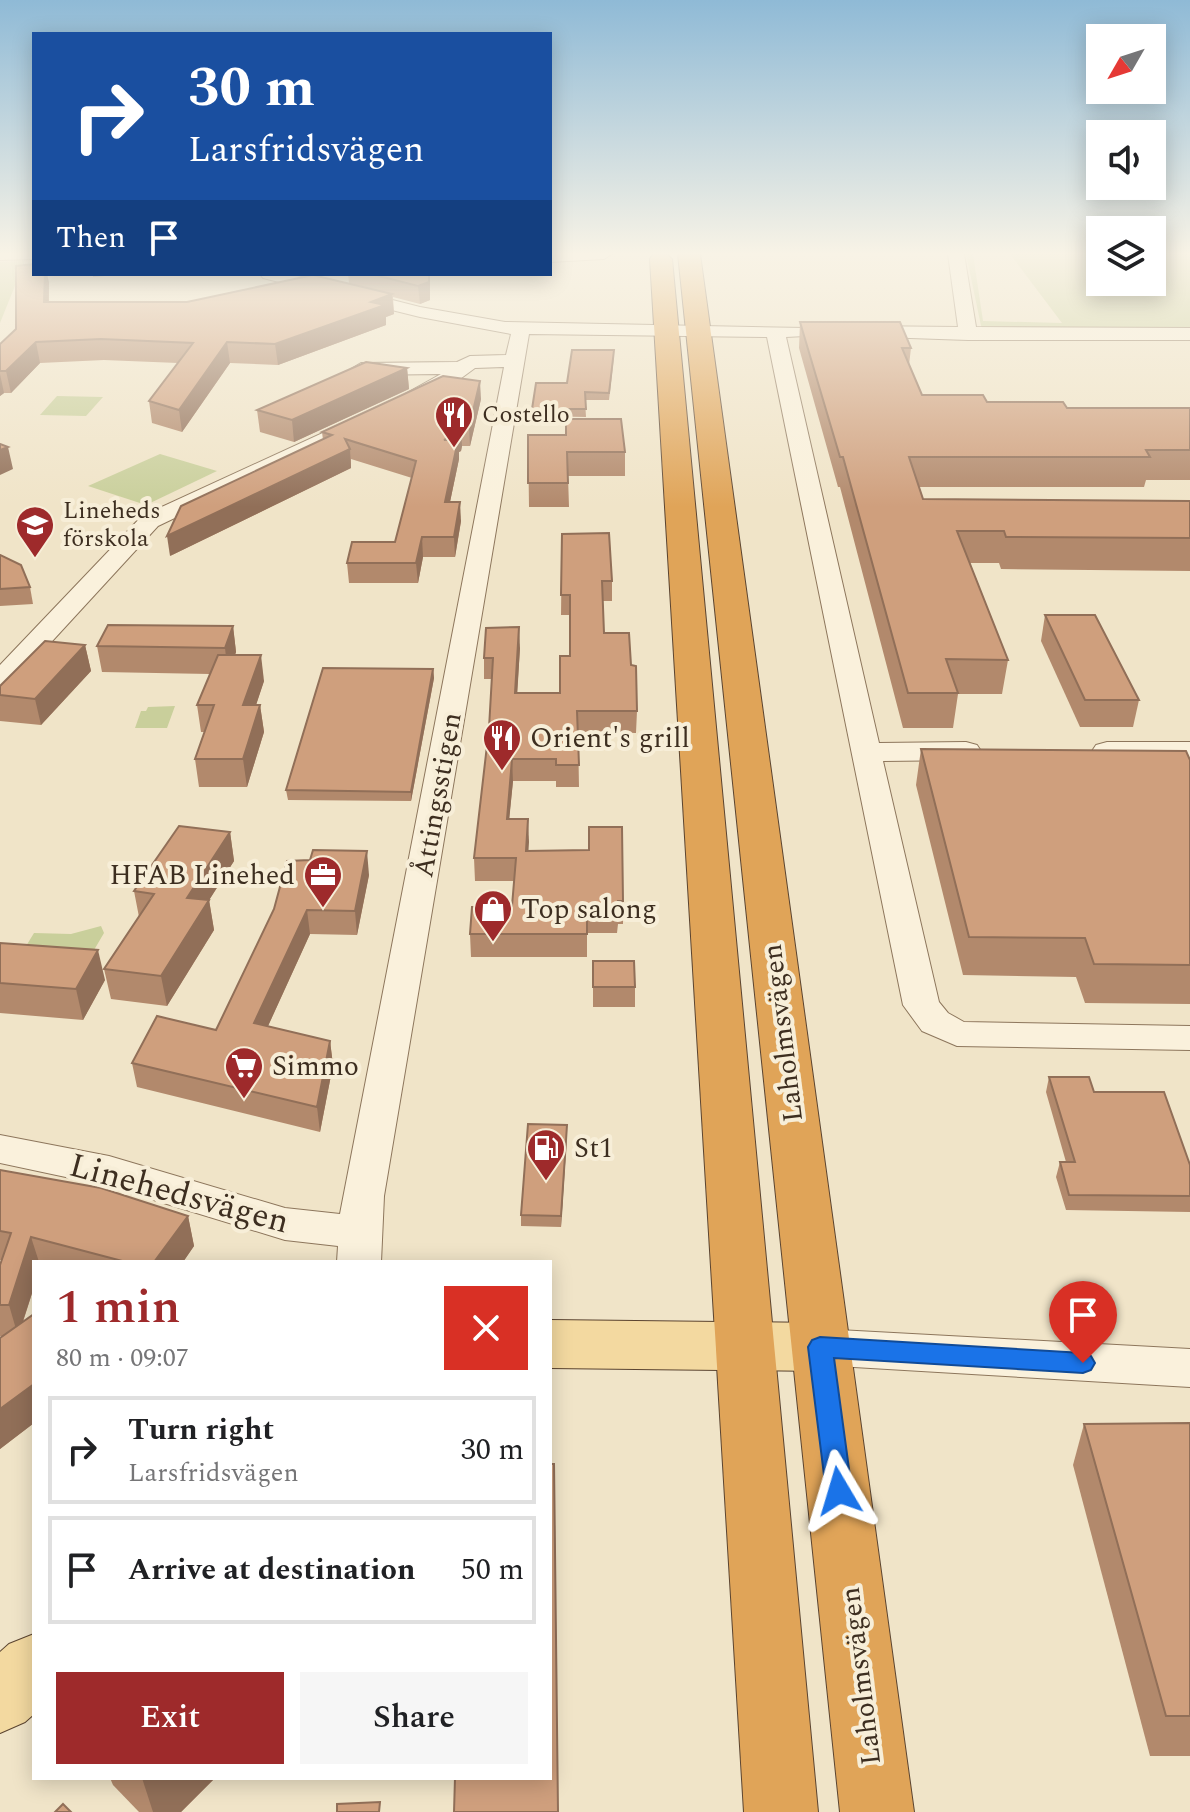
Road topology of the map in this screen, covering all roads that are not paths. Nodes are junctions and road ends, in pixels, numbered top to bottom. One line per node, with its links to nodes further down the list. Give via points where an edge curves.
1 (519, 339): 5 (street, Åttingsstigen)
2 (680, 339): 17 (highway, Laholmsvägen, via 674,413)
3 (682, 339): 18 (highway, Laholmsvägen)
4 (777, 339): 12 (street)
5 (516, 361): 6 (street, via 470,362); 15 (street, Åttingsstigen)
6 (460, 368): 7 (street); 8 (street, via 438,386 150,521)
7 (353, 369)
8 (0, 681)
9 (990, 751): 12 (street)
10 (1082, 751): 11 (street)
11 (1190, 751)
12 (867, 752): 13 (street, via 921,1005 935,1022 957,1034)
13 (1190, 1038)
14 (0, 1149): 15 (street, Linehedsvägen, via 109,1171)
15 (359, 1247)
16 (552, 1344): 17 (main road)
17 (745, 1346): 18 (main road); 22 (highway, Laholmsvägen)
18 (820, 1347): 19 (street); 23 (highway, Laholmsvägen)
19 (1190, 1368)
20 (32, 1670): 21 (main road)
21 (0, 1698)
22 (781, 1812)
23 (877, 1812)

